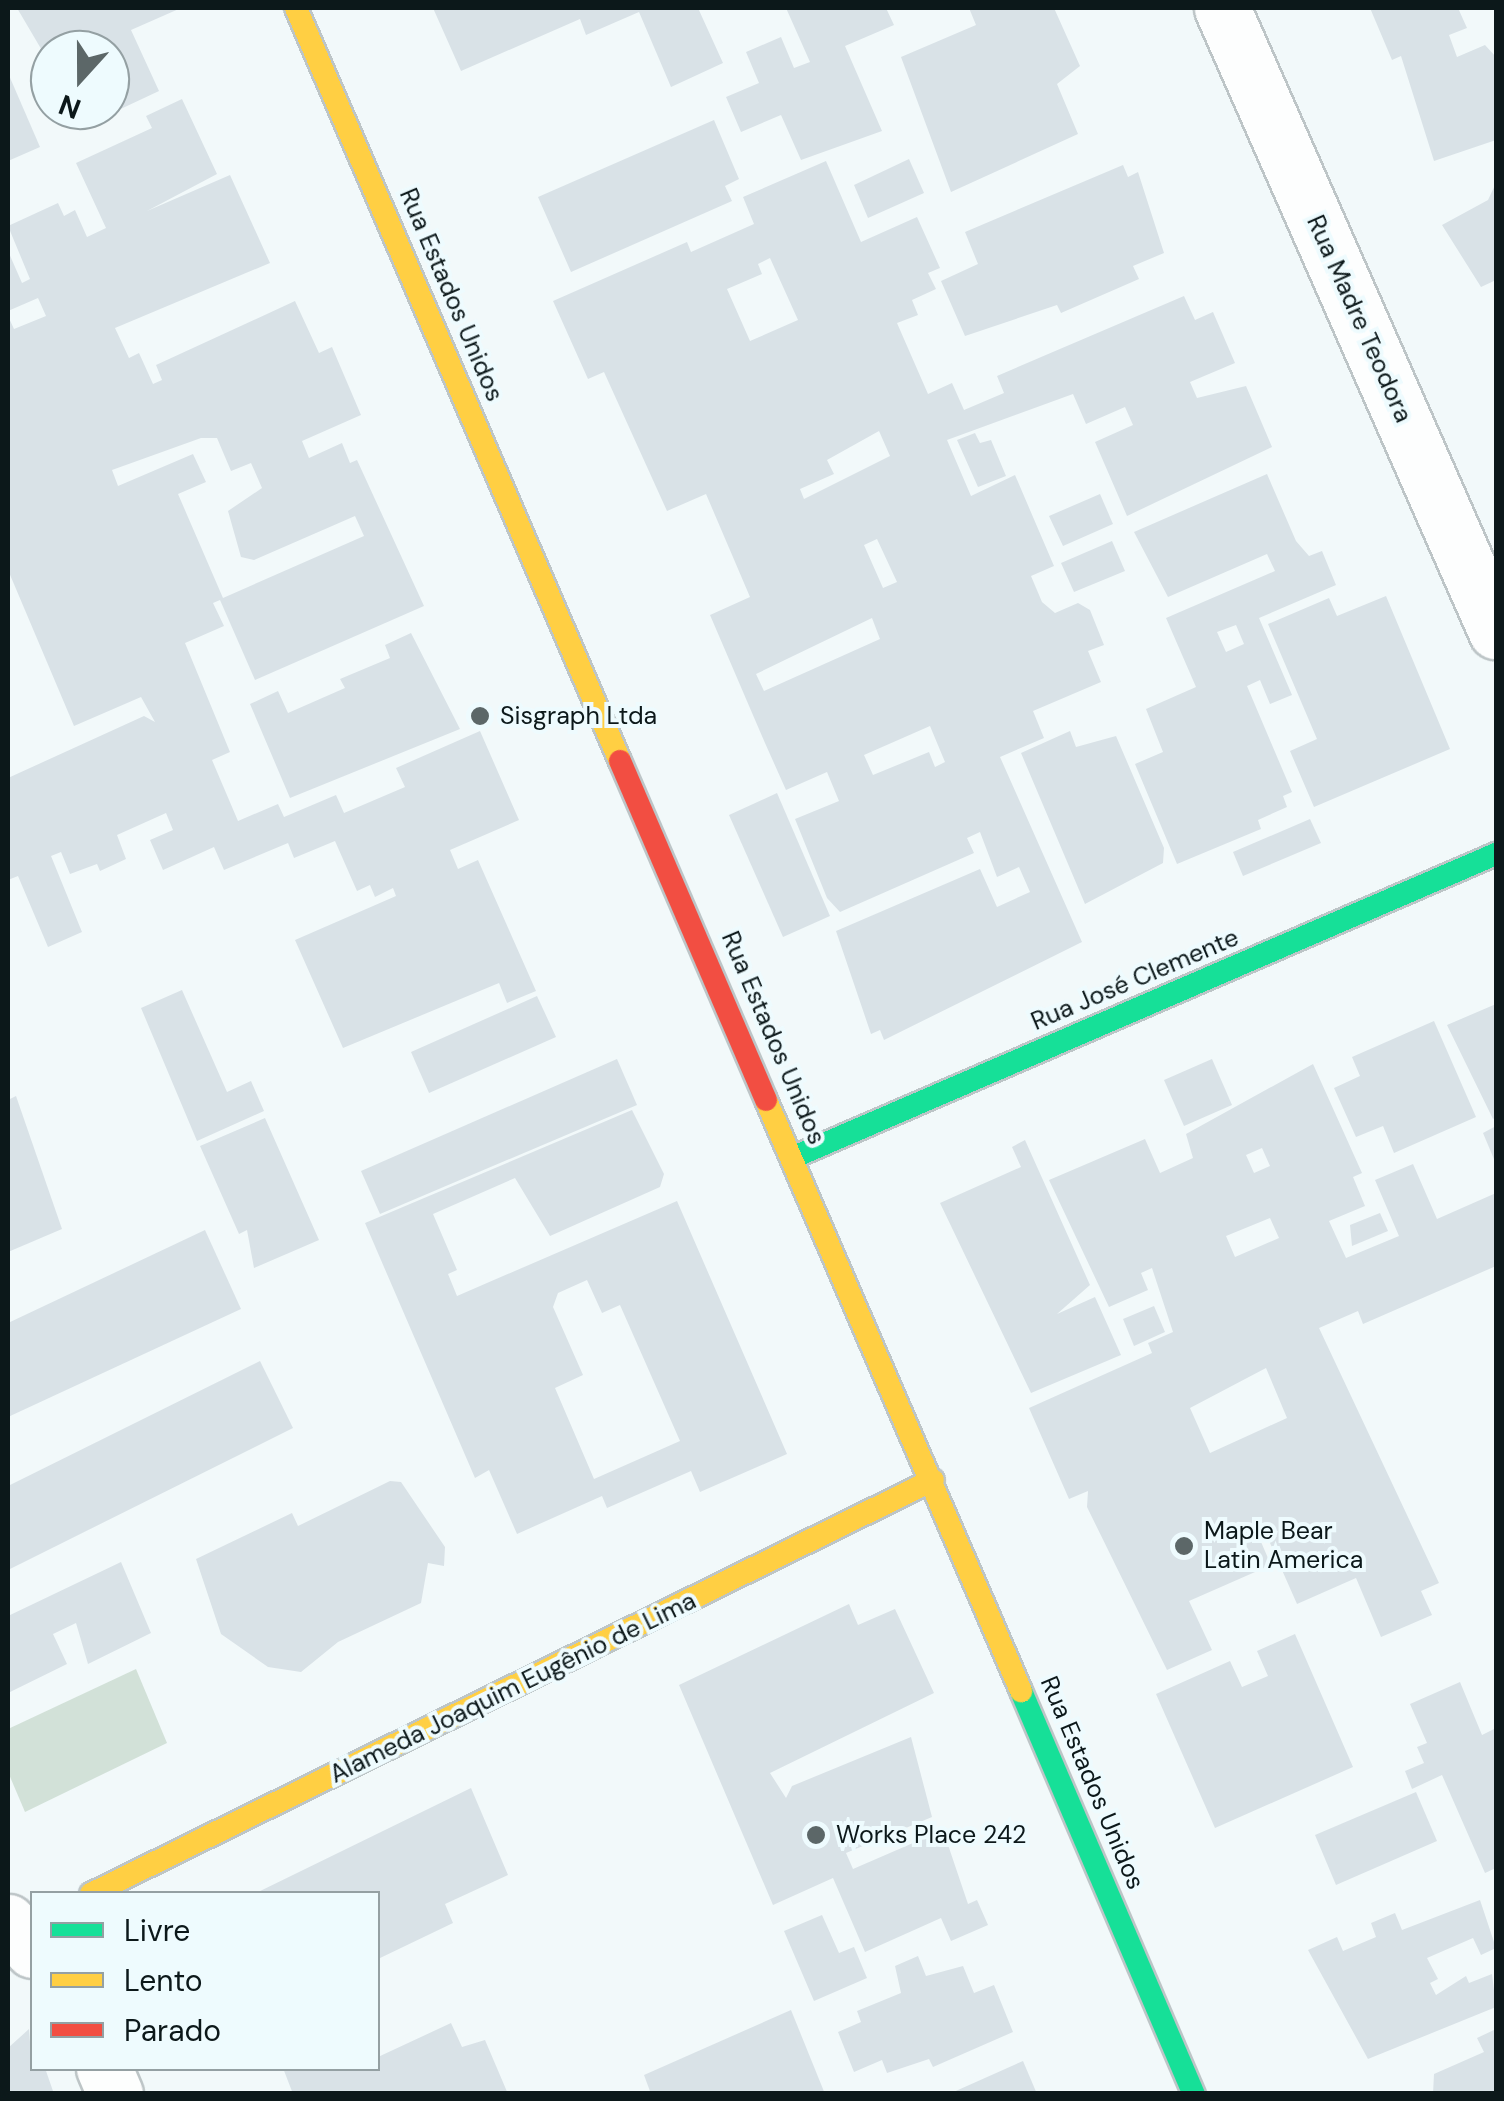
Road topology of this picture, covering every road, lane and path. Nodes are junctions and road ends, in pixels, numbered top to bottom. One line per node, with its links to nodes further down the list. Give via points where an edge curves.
1 (296, 8): 5 (main road, Rua Estados Unidos)
2 (1222, 8): 3 (street, Rua Madre Teodora)
3 (1496, 631)
4 (1496, 854): 5 (main road, Rua José Clemente)
5 (794, 1157): 6 (main road, Rua Estados Unidos)
6 (933, 1480): 7 (main road, Alameda Joaquim Eugênio de Lima); 8 (main road, Rua Estados Unidos)
7 (97, 1891)
8 (1194, 2094)

